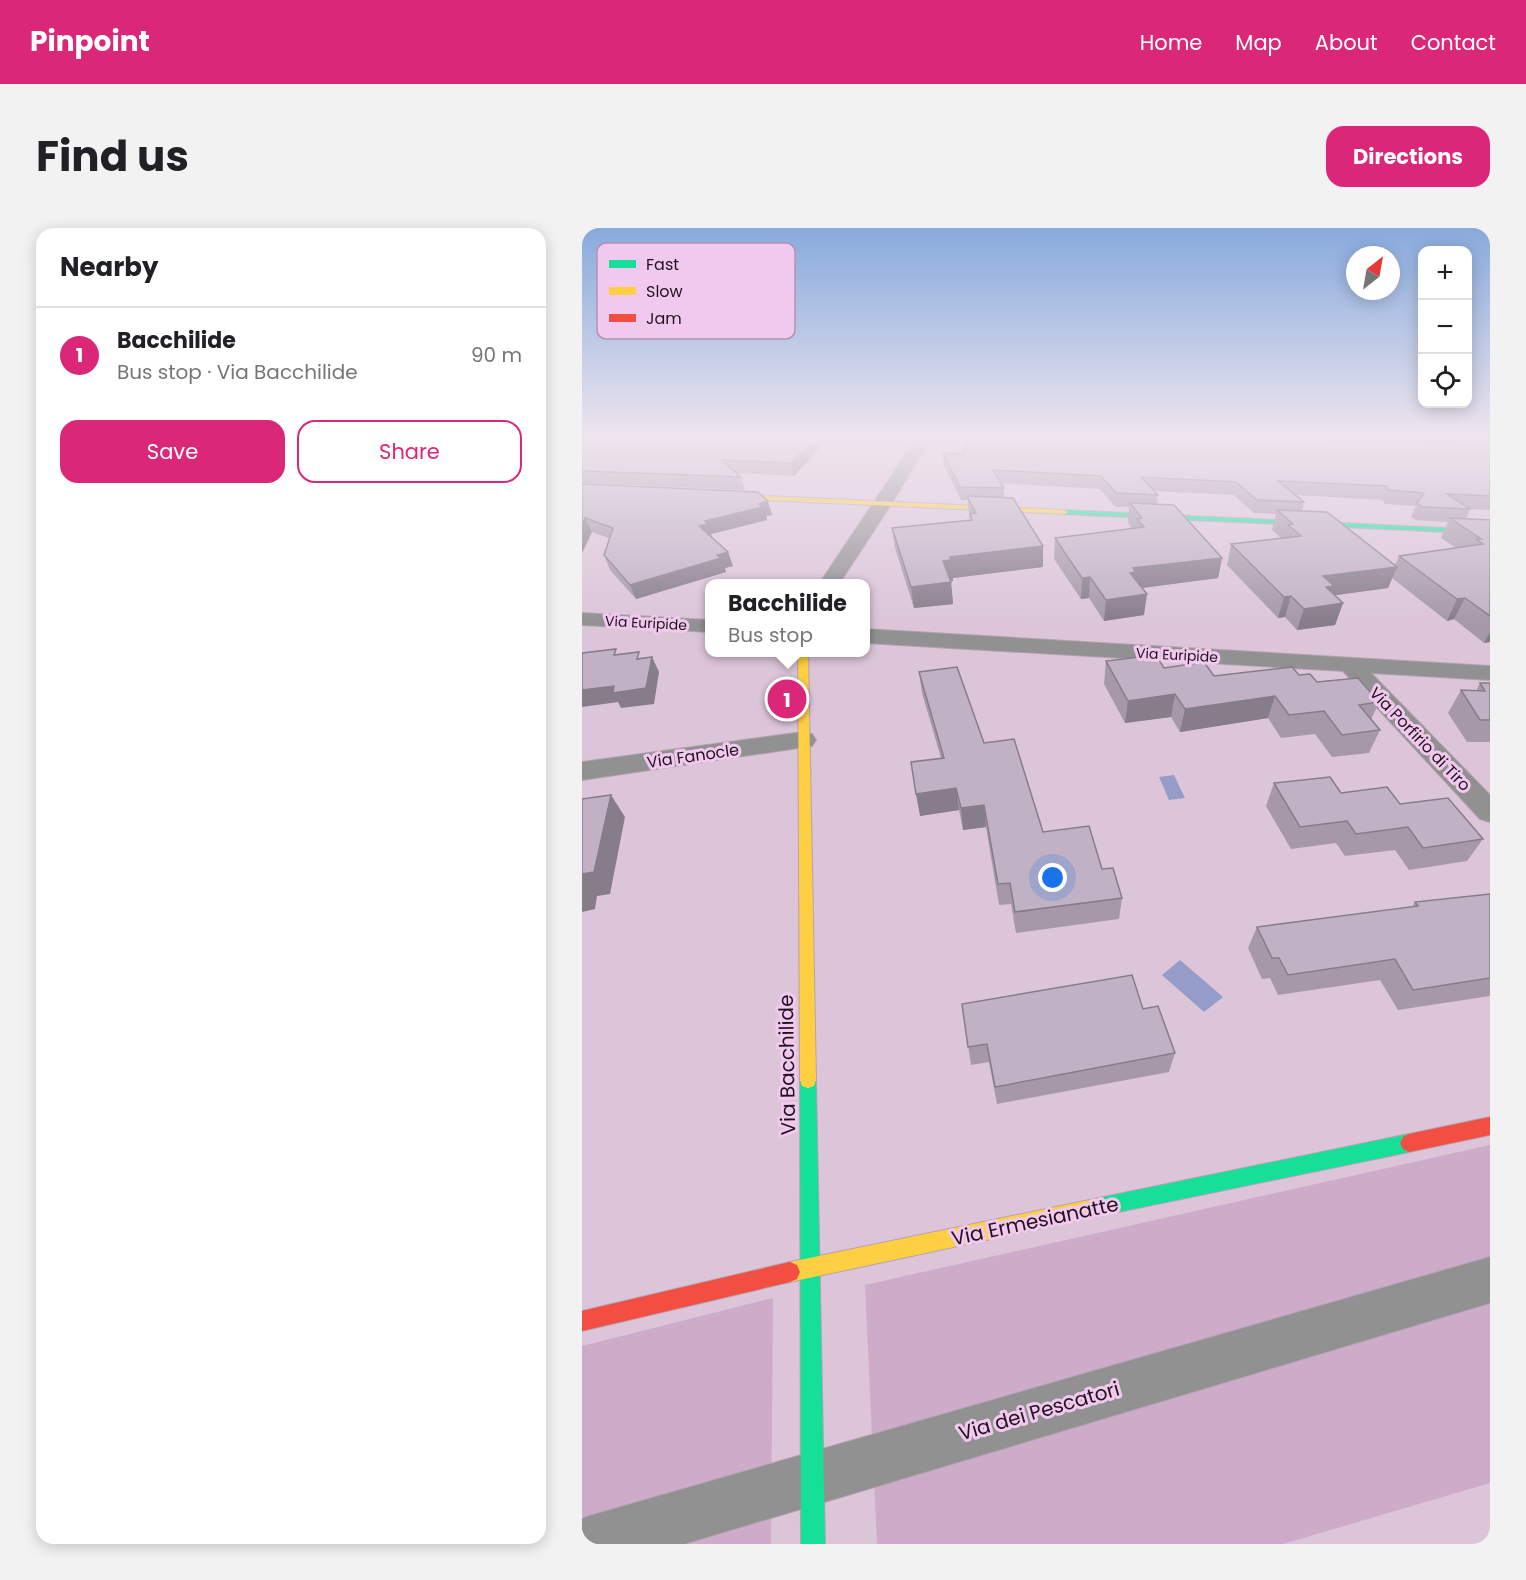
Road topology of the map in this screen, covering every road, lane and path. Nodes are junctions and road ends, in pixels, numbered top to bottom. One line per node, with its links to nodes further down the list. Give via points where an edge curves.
1 (820, 500): 3 (street)
2 (886, 500): 3 (street)
3 (884, 503): 4 (street); 5 (street)
4 (1490, 532)
5 (832, 579)
6 (582, 619): 7 (street, Via Euripide)
7 (705, 626)
8 (870, 636): 10 (street, Via Euripide)
9 (803, 657): 12 (street, Via Bacchilide)
10 (1350, 665): 11 (street, Via Euripide); 14 (street, Via Porfirio di Tiro)
11 (1490, 673)
12 (803, 740): 13 (street, Via Fanocle); 16 (street, Via Bacchilide)
13 (582, 771)
14 (1490, 812)
15 (1490, 1126): 16 (street, Via Ermesianatte)
16 (812, 1267): 18 (street, Via Ermesianatte); 19 (street, Via Bacchilide)
17 (1490, 1280): 19 (street, Via dei Pescatori)
18 (582, 1321)
19 (814, 1477): 20 (street, Via dei Pescatori); 21 (street, Via Bacchilide)
20 (589, 1544)
21 (813, 1544)

